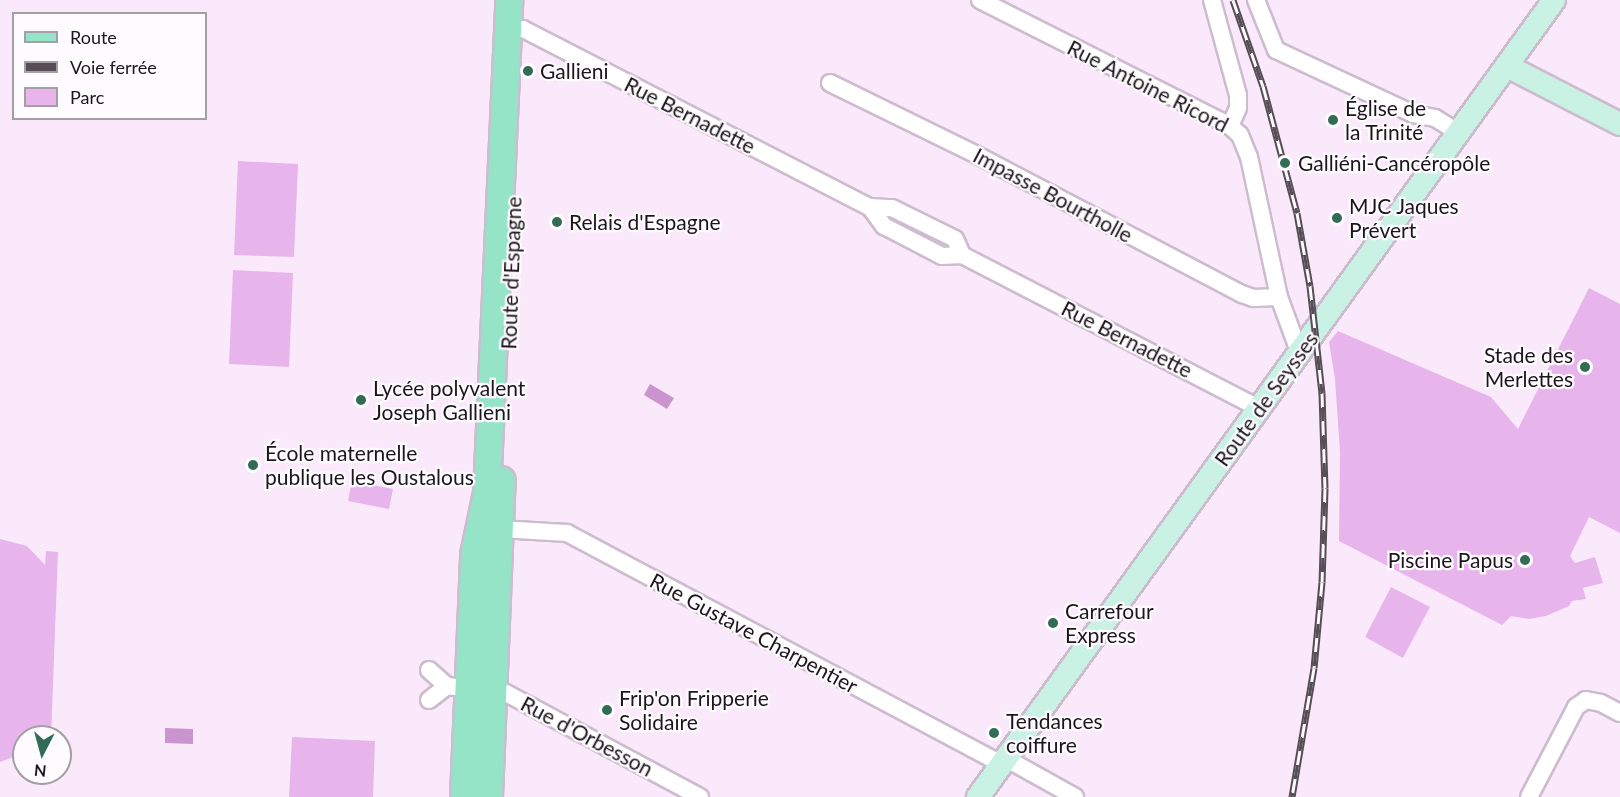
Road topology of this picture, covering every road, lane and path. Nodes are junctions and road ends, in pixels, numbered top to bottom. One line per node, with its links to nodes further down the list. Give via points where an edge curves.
1 (509, 0): 7 (main road, Route d'Espagne)
2 (524, 0): 7 (main road, Route d'Espagne)
3 (980, 0): 11 (street, Rue Antoine Ricord)
4 (1212, 0): 11 (street, via 1238,95 1238,108)
5 (1256, 0): 12 (street, via 1276,50 1413,114 1435,118)
6 (1554, 0): 8 (main road, Route de Seysses)
7 (515, 28): 15 (street, Rue Bernadette, via 870,207 884,226 942,256 962,255); 16 (main road, Route d'Espagne); 18 (main road, Route d'Espagne, via 487,494 474,555)
8 (1507, 66): 10 (main road); 12 (main road, Route de Seysses)
9 (830, 83): 13 (street, Impasse Bourtholle, via 1242,294 1253,298)
10 (1620, 124)
11 (1230, 126): 13 (street, Rue Antoine Ricord, via 1240,135 1249,157)
12 (1459, 133): 14 (main road, Route de Seysses)
13 (1279, 297): 14 (street, Rue Antoine Ricord)
14 (1300, 354): 15 (main road, Route de Seysses)
15 (1260, 409): 21 (main road, Route de Seysses)
16 (500, 530): 18 (main road, Route d'Espagne); 21 (street, Rue Gustave Charpentier, via 567,533)
17 (429, 670): 18 (street)
18 (469, 687): 19 (street); 22 (main road, Route d'Espagne); 23 (main road, Route d'Espagne); 24 (street, Rue d'Orbesson, via 506,693)
19 (429, 700)
20 (1620, 713): 27 (street, via 1586,700 1576,707)
21 (1003, 761): 25 (main road, Route de Seysses); 26 (street, Rue Gustave Charpentier)
22 (464, 797)
23 (489, 797)
24 (700, 797)
25 (978, 797)
26 (1076, 797)
27 (1529, 797)

